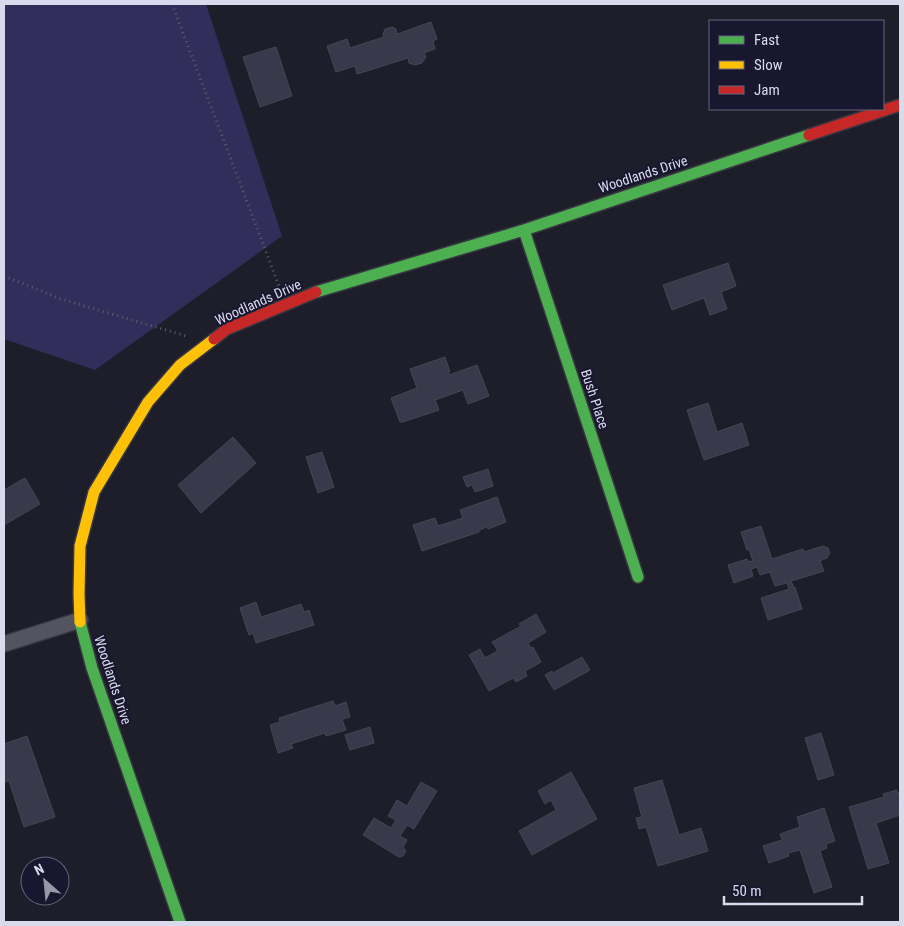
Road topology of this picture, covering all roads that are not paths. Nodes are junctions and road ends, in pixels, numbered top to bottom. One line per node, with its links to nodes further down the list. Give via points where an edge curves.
1 (900, 105): 2 (street, Woodlands Drive)
2 (524, 230): 3 (street, Bush Place); 4 (street, Woodlands Drive, via 285,303 226,329 180,364 148,402 94,492 80,546)
3 (638, 577)
4 (80, 620): 5 (street); 6 (street, Woodlands Drive, via 92,668)
5 (4, 644)
6 (180, 922)

